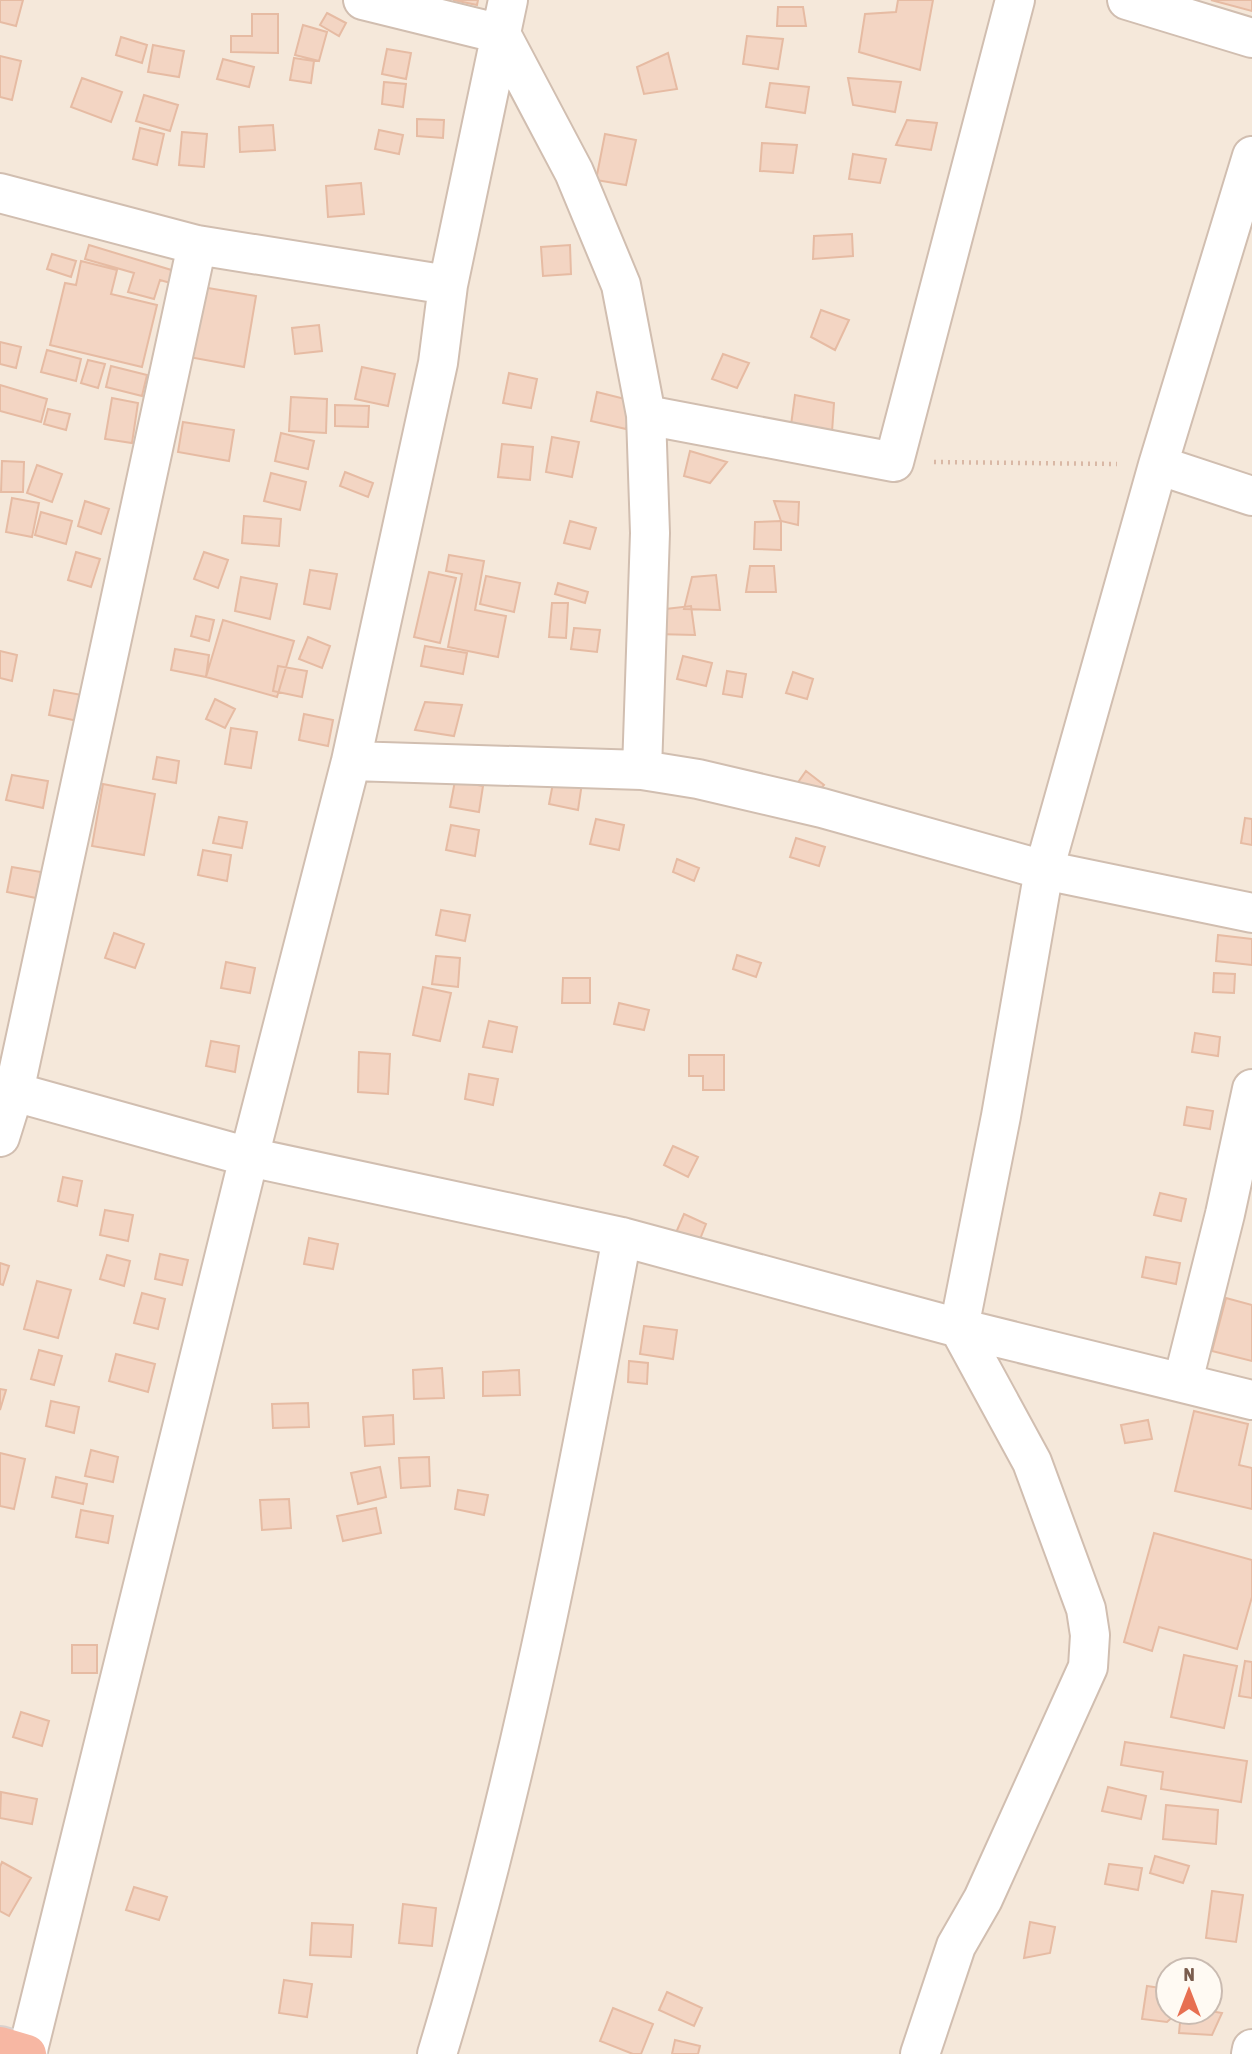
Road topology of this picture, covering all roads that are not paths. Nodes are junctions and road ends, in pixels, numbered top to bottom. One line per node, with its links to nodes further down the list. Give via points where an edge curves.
1 (363, 0): 4 (street)
2 (1015, 0): 10 (street, via 894,462)
3 (1127, 0): 5 (street)
4 (505, 17): 9 (street); 10 (street, via 621,285)
5 (1252, 38)
6 (1252, 156): 11 (street)
7 (0, 193): 8 (street)
8 (197, 246): 9 (street); 18 (street)
9 (448, 285): 13 (street, via 438,363)
10 (646, 415): 14 (street, via 650,533)
11 (1158, 465): 12 (street); 15 (street)
12 (1252, 496)
13 (351, 761): 14 (street); 20 (street)
14 (642, 770): 15 (street, via 822,808)
15 (1044, 870): 16 (street); 22 (street)
16 (1252, 913)
17 (1252, 1088): 23 (street, via 1226,1214)
18 (7, 1090): 19 (street); 20 (street)
19 (0, 1137)
20 (249, 1157): 21 (street); 26 (street)
21 (622, 1237): 22 (street); 27 (street, via 545,1630 468,1952)
22 (959, 1328): 23 (street); 28 (street, via 1032,1461 1086,1609 1091,1649 1088,1667 989,1887 956,1946)
23 (1183, 1381): 24 (street)
24 (1252, 1400)
25 (0, 2046): 26 (highway)
26 (27, 2054)
27 (437, 2054)
28 (920, 2054)

